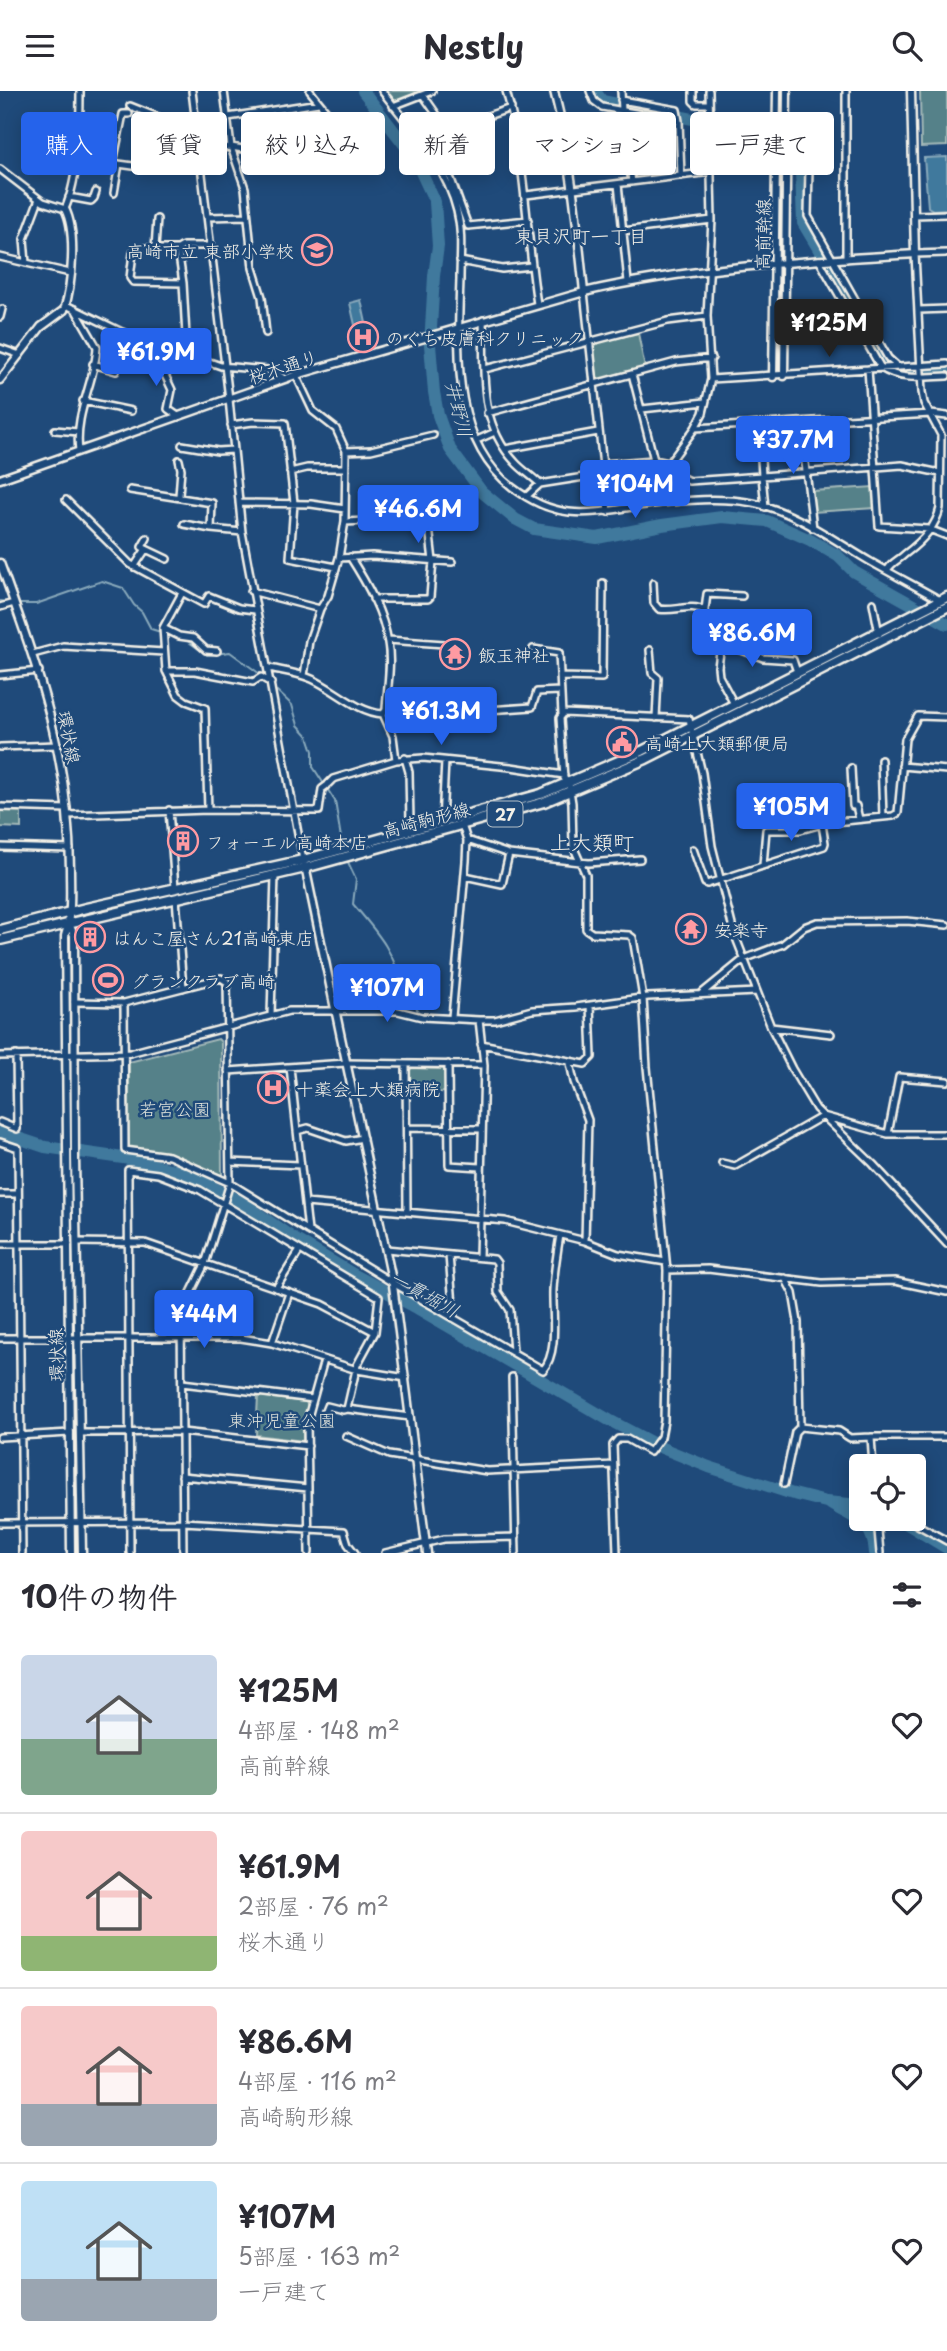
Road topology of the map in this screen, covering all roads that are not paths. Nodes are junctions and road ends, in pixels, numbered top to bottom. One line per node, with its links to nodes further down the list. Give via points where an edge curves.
1 (80, 91): 25 (street)
2 (192, 91): 27 (street)
3 (224, 91): 35 (street)
4 (310, 91): 19 (street)
5 (382, 91): 22 (street)
6 (432, 91): 17 (street)
7 (506, 91): 23 (street)
8 (554, 91): 54 (street)
9 (590, 91): 24 (street, via 597,105)
10 (621, 91): 18 (street)
11 (693, 91): 20 (street, via 696,104)
12 (709, 91): 20 (street)
13 (778, 91): 31 (street, 高前幹線)
14 (787, 91): 32 (street, 高前幹線)
15 (846, 91): 76 (street)
16 (911, 91): 62 (street)
17 (422, 95): 22 (street); 29 (street)
18 (621, 100): 24 (street); 36 (street, via 677,110)
19 (319, 103): 28 (street); 35 (street)
20 (709, 104): 30 (street)
21 (130, 106): 26 (street)
22 (393, 106): 78 (street, via 433,157 452,194 460,223)
23 (511, 108): 34 (street); 57 (street)
24 (622, 110): 36 (street); 52 (street)
25 (79, 112)
26 (145, 112)
27 (195, 112)
28 (326, 112)
29 (434, 112)
30 (710, 112)
31 (778, 112)
32 (787, 112)
33 (129, 114): 40 (street, via 123,114)
34 (495, 114)
35 (228, 117): 38 (street)
36 (678, 118): 51 (street)
37 (227, 147): 38 (street)
38 (231, 147): 39 (street); 63 (street, via 245,188)
39 (241, 149)
40 (117, 155)
41 (1, 172): 59 (street)
42 (73, 175): 58 (street)
43 (115, 175): 56 (street)
44 (203, 175): 64 (street)
45 (447, 175): 66 (street, via 468,226)
46 (690, 175): 51 (street)
47 (711, 175): 67 (street)
48 (777, 175): 81 (street, 高前幹線)
49 (786, 175): 80 (street, 高前幹線)
50 (809, 175): 75 (street, via 808,216)
51 (681, 176): 52 (street)
52 (632, 182): 53 (street)
53 (618, 184): 54 (street); 68 (street)
54 (573, 188): 57 (street); 87 (street)
55 (96, 192): 58 (street, via 91,201)
56 (114, 193)
57 (526, 195): 66 (street)
58 (69, 197): 60 (street)
59 (38, 199): 60 (street); 79 (street, via 24,239)
60 (65, 209): 84 (street, via 72,235)
61 (947, 214): 62 (street)
62 (914, 215): 73 (street)
63 (247, 216): 64 (street); 98 (street)
64 (208, 217): 69 (street)
65 (157, 219): 70 (street)
66 (528, 220): 82 (street)
67 (712, 220): 68 (street); 83 (street)
68 (623, 231): 85 (street)
69 (211, 246): 71 (street); 107 (street)
70 (155, 249): 71 (street); 86 (street, via 137,248 133,253 133,282)
71 (178, 249): 86 (street)
72 (947, 253): 73 (street)
73 (915, 254): 76 (street); 93 (street)
74 (0, 257): 79 (street)
75 (831, 259): 76 (street); 77 (street); 108 (street, via 888,358)
76 (846, 259)
77 (820, 260): 80 (street); 109 (street)
78 (460, 261): 82 (street, via 502,269); 97 (street)
79 (26, 263): 84 (street)
80 (785, 264): 81 (street); 116 (street, 高前幹線)
81 (775, 265): 83 (street); 118 (street, 高前幹線)
82 (531, 266): 88 (street)
83 (711, 269): 85 (street); 94 (street)
84 (70, 273): 89 (street)
85 (628, 282): 87 (street)
86 (183, 283): 102 (street)
87 (584, 292): 88 (street); 99 (street)
88 (537, 304): 96 (street)
89 (66, 305): 91 (street); 103 (street, via 41,327)
90 (2, 309): 95 (street)
91 (75, 309): 101 (street, via 122,332); 105 (street, via 97,347)
92 (947, 309): 93 (street)
93 (919, 310): 113 (street)
94 (707, 316): 99 (street, via 668,321); 104 (street)
95 (0, 317)
96 (483, 320): 97 (street); 110 (street)
97 (458, 329): 115 (street, 桜木通り); 142 (street, via 462,395)
98 (266, 333)
99 (589, 342): 110 (street); 122 (street)
100 (0, 348): 103 (street)
101 (174, 349): 102 (street); 130 (street, via 165,375 172,390 168,408)
102 (187, 353): 107 (street)
103 (20, 355): 121 (street)
104 (712, 358): 114 (street); 120 (street)
105 (93, 364): 112 (street); 124 (street)
106 (947, 364): 113 (street)
107 (226, 367): 119 (street, via 268,370); 123 (street)
108 (898, 367): 109 (street); 113 (street)
109 (881, 368): 111 (street); 113 (street, via 904,377)
110 (485, 369): 128 (street)
111 (869, 369): 116 (street); 132 (street)
112 (116, 371)
113 (921, 371): 117 (street); 129 (street, via 924,403)
114 (632, 374): 122 (street); 126 (street)
115 (296, 375): 119 (street, 桜木通り); 147 (street, via 313,411 336,429)
116 (784, 376): 118 (street)
117 (947, 376)
118 (773, 377): 120 (street)
119 (284, 379): 123 (street, 桜木通り)
120 (711, 379): 125 (street)
121 (0, 380)
122 (594, 385): 128 (street); 140 (street)
123 (229, 399): 130 (street, 桜木通り); 134 (street)
124 (83, 401): 127 (street); 138 (street)
125 (705, 402): 126 (street); 136 (street)
126 (642, 409): 149 (street)
127 (131, 411)
128 (487, 412): 139 (street)
129 (931, 414): 131 (street); 132 (street); 157 (street, via 941,435)
130 (178, 416): 146 (street, 桜木通り)
131 (947, 416)
132 (872, 417): 133 (street); 152 (street)
133 (800, 422): 135 (street); 156 (street)
134 (231, 425): 145 (street); 155 (street, via 285,423)
135 (759, 425): 136 (street); 159 (street)
136 (695, 428): 150 (street)
137 (55, 430): 138 (street)
138 (78, 432): 146 (street)
139 (495, 432): 142 (street); 144 (street)
140 (598, 432): 144 (street); 151 (street)
141 (433, 435): 147 (street, via 371,450)
142 (477, 440): 164 (street, via 494,468)
143 (182, 445): 145 (street)
144 (505, 449): 161 (street)
145 (233, 450): 166 (street)
146 (79, 451): 160 (street, 桜木通り)
147 (346, 451): 153 (street)
148 (179, 460): 163 (street)
149 (654, 460): 150 (street); 151 (street)
150 (669, 463): 154 (street)
151 (602, 464): 158 (street)
152 (875, 467): 156 (street); 157 (street, via 902,465); 177 (street, via 879,526)
153 (345, 468): 155 (street); 171 (street)
154 (665, 470): 159 (street, via 688,481); 168 (street)
155 (290, 472): 167 (street)
156 (806, 473): 159 (street); 175 (street)
157 (940, 473): 170 (street)
158 (603, 474): 161 (street); 172 (street)
159 (762, 476): 169 (street)
160 (0, 479)
161 (540, 484): 164 (street)
162 (130, 490): 163 (street)
163 (180, 496): 176 (street, via 212,503)
164 (527, 496): 172 (street, via 569,512)
165 (66, 501): 188 (street)
166 (239, 503): 167 (street); 178 (street)
167 (293, 503): 171 (street); 189 (street, via 290,558)
168 (653, 504): 169 (street, via 718,499); 172 (street)
169 (765, 507): 175 (street)
170 (944, 507): 177 (street)
171 (345, 509): 173 (street)
172 (608, 512)
173 (345, 522): 183 (street); 185 (street, via 426,516)
174 (184, 524): 176 (street)
175 (813, 528): 190 (street)
176 (211, 529): 178 (street)
177 (929, 529): 179 (street); 190 (street)
178 (242, 532): 193 (street)
179 (947, 536)
180 (147, 538): 181 (street, via 142,547)
181 (146, 549): 184 (street); 188 (street)
182 (350, 557): 183 (street); 185 (street); 196 (street)
183 (340, 558): 189 (street)
184 (167, 559)
185 (433, 561): 186 (street); 196 (street, via 428,599)
186 (452, 562)
187 (0, 563): 197 (street, 環状線)
188 (134, 567): 194 (street)
189 (336, 567): 201 (street)
190 (888, 569): 199 (street)
191 (603, 583): 220 (street, via 602,678)
192 (653, 583): 203 (street, via 659,610 690,607)
193 (251, 591): 201 (street); 202 (street)
194 (182, 593): 202 (street, via 204,604 209,596); 204 (street)
195 (742, 596): 203 (street, via 706,594)
196 (373, 599): 206 (street)
197 (14, 603): 200 (street); 213 (street, 環状線)
198 (873, 603): 205 (street)
199 (943, 605): 205 (main road, 高崎駒形線 / 27)
200 (0, 607)
201 (320, 609): 219 (street)
202 (255, 610): 214 (street)
203 (705, 611): 207 (street, via 709,628)
204 (163, 628): 210 (street, via 192,638 206,650); 212 (street)
205 (880, 637): 217 (main road, 高崎駒形線 / 27); 229 (main road, 高崎駒形線 / 27)
206 (388, 640): 208 (street); 225 (street)
207 (723, 643): 217 (street, via 763,658 793,660); 223 (street, via 719,675)
208 (444, 644)
209 (533, 649): 220 (street, via 559,653)
210 (217, 650)
211 (650, 650): 228 (street, via 652,673 659,678)
212 (164, 652): 213 (street, via 64,646); 216 (street)
213 (33, 654): 215 (street, 環状線)
214 (268, 668): 219 (street); 221 (street)
215 (39, 671): 218 (street); 230 (street, 環状線)
216 (166, 671): 221 (street, via 195,671 253,682 261,677); 243 (street, via 178,695 205,708)
217 (797, 672): 223 (main road, 高崎駒形線 / 27)
218 (0, 675)
219 (304, 676): 225 (street, via 366,711)
220 (560, 677): 222 (street)
221 (271, 683): 245 (street)
222 (560, 691): 224 (street, via 537,692 532,707); 226 (street)
223 (734, 704): 229 (main road, 高崎駒形線 / 27)
224 (487, 709)
225 (383, 714): 233 (street, via 393,736)
226 (562, 715): 228 (street); 239 (street)
227 (947, 717): 236 (street, via 918,716 905,739)
228 (656, 718): 229 (street, via 689,719)
229 (692, 730): 240 (main road, 高崎駒形線 / 27, via 624,770); 263 (street)
230 (58, 745): 231 (street); 244 (street, 環状線)
231 (0, 747)
232 (405, 758): 233 (street); 235 (street); 251 (street)
233 (396, 759): 245 (street, via 333,779 322,789 319,811)
234 (881, 760): 246 (street)
235 (445, 761): 239 (street); 248 (street)
236 (902, 766): 238 (street); 246 (street, via 898,813)
237 (851, 768): 247 (street, via 853,806)
238 (947, 770)
239 (564, 775): 240 (street)
240 (569, 788): 248 (main road, 高崎駒形線 / 27); 250 (main road, 高崎駒形線 / 27, via 544,802); 258 (street, via 573,846)
241 (0, 807): 244 (street)
242 (169, 810): 243 (street); 244 (street); 264 (street)
243 (208, 810): 245 (street)
244 (68, 812): 254 (street, 環状線)
245 (294, 812): 259 (street)
246 (883, 817): 247 (street)
247 (859, 819): 249 (street)
248 (442, 822): 251 (main road, 高崎駒形線 / 27)
249 (822, 824): 260 (street, via 824,846); 260 (street, via 800,830 766,830)
250 (462, 825): 252 (street); 259 (main road, 高崎駒形線 / 27)
251 (413, 830): 259 (main road, 高崎駒形線 / 27)
252 (467, 840): 256 (street); 262 (street)
253 (0, 847): 254 (street)
254 (70, 849): 266 (street, 環状線)
255 (693, 849): 263 (street, via 705,883)
256 (509, 854): 258 (street); 262 (street, via 502,884)
257 (640, 859): 258 (street)
258 (579, 861): 275 (street, via 586,875 588,931 632,936)
259 (304, 864): 261 (main road, 高崎駒形線 / 27); 264 (main road, 高崎駒形線 / 27); 279 (street)
260 (763, 865): 263 (street)
261 (275, 875): 265 (main road, 高崎駒形線 / 27); 280 (street)
262 (465, 876): 281 (street)
263 (720, 881): 271 (street)
264 (175, 888): 266 (main road, 高崎駒形線 / 27)
265 (176, 898): 267 (main road, 高崎駒形線 / 27); 272 (street)
266 (70, 912): 267 (street, 環状線); 269 (main road, 高崎駒形線 / 27)
267 (69, 925): 270 (main road, 高崎駒形線 / 27); 276 (street, 環状線, via 74,935); 288 (street, 環状線, via 65,936)
268 (947, 925): 271 (street, via 817,922 783,944)
269 (0, 930)
270 (0, 940)
271 (744, 959): 273 (street); 274 (street)
272 (183, 988): 277 (street); 284 (street, via 224,979)
273 (757, 992): 274 (street); 283 (street)
274 (701, 994): 275 (street)
275 (643, 998): 278 (street); 334 (street)
276 (74, 1002): 277 (street); 289 (street, 環状線)
277 (124, 1003): 287 (street)
278 (590, 1005): 282 (street); 293 (street, via 591,1059 585,1064)
279 (335, 1011): 280 (street); 281 (street); 292 (street)
280 (271, 1015): 284 (street)
281 (452, 1017): 282 (street)
282 (479, 1020): 286 (street)
283 (771, 1027): 285 (street); 300 (street, via 801,1087)
284 (227, 1028): 287 (street); 298 (street)
285 (831, 1034)
286 (481, 1044): 293 (street); 296 (street)
287 (124, 1053): 289 (street); 314 (street, via 125,1150 170,1156)
288 (65, 1054): 289 (street); 290 (street); 326 (street, 環状線)
289 (75, 1054): 326 (street, 環状線)
290 (16, 1055): 291 (street); 301 (street, via 16,1129)
291 (0, 1056)
292 (346, 1063): 294 (street); 297 (street); 308 (street)
293 (570, 1063): 324 (street, via 588,1120)
294 (407, 1064): 295 (street); 302 (street)
295 (448, 1064): 296 (street); 303 (street)
296 (484, 1065): 304 (street)
297 (290, 1067): 298 (street); 305 (street)
298 (228, 1071): 310 (street)
299 (947, 1081): 307 (street, via 899,1077)
300 (823, 1116): 307 (street); 311 (street, via 735,1166); 327 (street)
301 (0, 1122)
302 (407, 1128): 303 (street); 320 (street)
303 (450, 1129): 304 (street); 313 (street, via 449,1165)
304 (482, 1129): 313 (street)
305 (297, 1131): 308 (street, via 308,1128 346,1141); 312 (street)
306 (947, 1134): 307 (street)
307 (888, 1135)
308 (363, 1138): 319 (street)
309 (0, 1142): 316 (street, via 18,1148)
310 (230, 1163): 312 (street); 314 (street)
311 (722, 1163)
312 (300, 1165): 318 (street)
313 (480, 1167): 321 (street)
314 (230, 1184): 317 (street); 322 (street)
315 (0, 1194): 316 (street)
316 (17, 1194): 329 (street)
317 (223, 1203): 325 (street, via 178,1180 128,1170); 330 (street); 335 (street)
318 (306, 1203): 319 (street); 322 (street)
319 (378, 1208): 320 (street); 331 (street)
320 (407, 1211): 321 (street)
321 (481, 1219): 323 (street); 333 (street)
322 (308, 1231): 338 (street)
323 (560, 1235): 324 (street); 351 (street, via 553,1344 547,1366 543,1370)
324 (585, 1241): 334 (street, via 618,1254)
325 (127, 1242): 326 (street); 335 (street, via 145,1243); 345 (street)
326 (73, 1243): 329 (street); 344 (street, 環状線); 349 (street, 環状線)
327 (947, 1243)
328 (0, 1244): 329 (street)
329 (18, 1244): 348 (street)
330 (300, 1249): 339 (street); 343 (street, via 379,1297)
331 (386, 1249): 332 (street); 338 (street)
332 (449, 1255): 333 (street); 342 (street)
333 (479, 1257): 351 (street, via 497,1263 498,1292 510,1310)
334 (666, 1262): 336 (street)
335 (205, 1264): 339 (street); 346 (street, via 181,1313)
336 (667, 1270): 337 (street, via 708,1269); 374 (street, via 665,1403 660,1439 650,1452 620,1438 613,1445)
337 (785, 1278): 340 (street, via 822,1283 895,1281); 361 (street, via 793,1293 797,1322)
338 (393, 1284): 342 (street); 355 (street)
339 (276, 1288): 341 (street)
340 (947, 1292)
341 (289, 1293): 343 (street, via 322,1304); 350 (street)
342 (454, 1318): 351 (street)
343 (375, 1332): 353 (street)
344 (69, 1337): 348 (street); 349 (street); 364 (street, 環状線)
345 (128, 1337): 346 (street); 349 (street); 362 (street)
346 (181, 1337): 350 (street, via 220,1336); 356 (street)
347 (0, 1338): 348 (street)
348 (19, 1338): 366 (street)
349 (79, 1338): 365 (street, 環状線)
350 (272, 1343): 352 (street)
351 (513, 1351)
352 (324, 1360): 353 (street); 357 (street)
353 (357, 1370): 355 (street); 358 (street)
354 (512, 1377): 375 (street)
355 (405, 1378): 360 (street)
356 (182, 1383): 357 (street); 363 (street)
357 (313, 1399): 371 (street, via 307,1421)
358 (347, 1409): 359 (street, via 327,1406); 360 (street)
359 (323, 1416)
360 (410, 1417): 373 (street)
361 (800, 1426): 369 (street, via 839,1431 850,1438); 377 (street)
362 (128, 1432): 363 (street); 365 (street); 379 (street)
363 (182, 1432): 371 (street); 376 (street)
364 (70, 1433): 366 (street); 381 (street, 環状線)
365 (80, 1433): 382 (street, 環状線)
366 (20, 1436): 368 (street); 384 (street)
367 (346, 1436): 373 (street)
368 (0, 1437)
369 (871, 1437): 370 (street); 372 (street)
370 (947, 1437)
371 (308, 1446): 378 (street)
372 (872, 1454)
373 (416, 1461): 375 (street); 390 (street)
374 (614, 1465): 375 (street); 401 (street)
375 (513, 1470): 388 (street)
376 (182, 1476): 378 (street); 380 (street)
377 (784, 1484)
378 (308, 1488): 385 (street)
379 (130, 1521): 380 (street); 382 (street); 394 (street)
380 (183, 1521): 385 (street); 395 (street)
381 (71, 1522): 382 (street); 384 (street); 392 (street, 環状線)
382 (82, 1522): 393 (street, 環状線)
383 (0, 1523): 384 (street)
384 (22, 1523): 391 (street)
385 (309, 1528): 396 (street); 397 (street, via 344,1531)
386 (926, 1529): 389 (street)
387 (878, 1531): 402 (street)
388 (516, 1537): 390 (street, via 450,1539); 400 (street)
389 (947, 1541)
390 (425, 1545): 398 (street); 399 (street)
391 (22, 1553)
392 (71, 1553)
393 (82, 1553)
394 (130, 1553)
395 (183, 1553)
396 (309, 1553)
397 (355, 1553)
398 (386, 1553)
399 (426, 1553)
400 (516, 1553)
401 (617, 1553)
402 (880, 1553)

